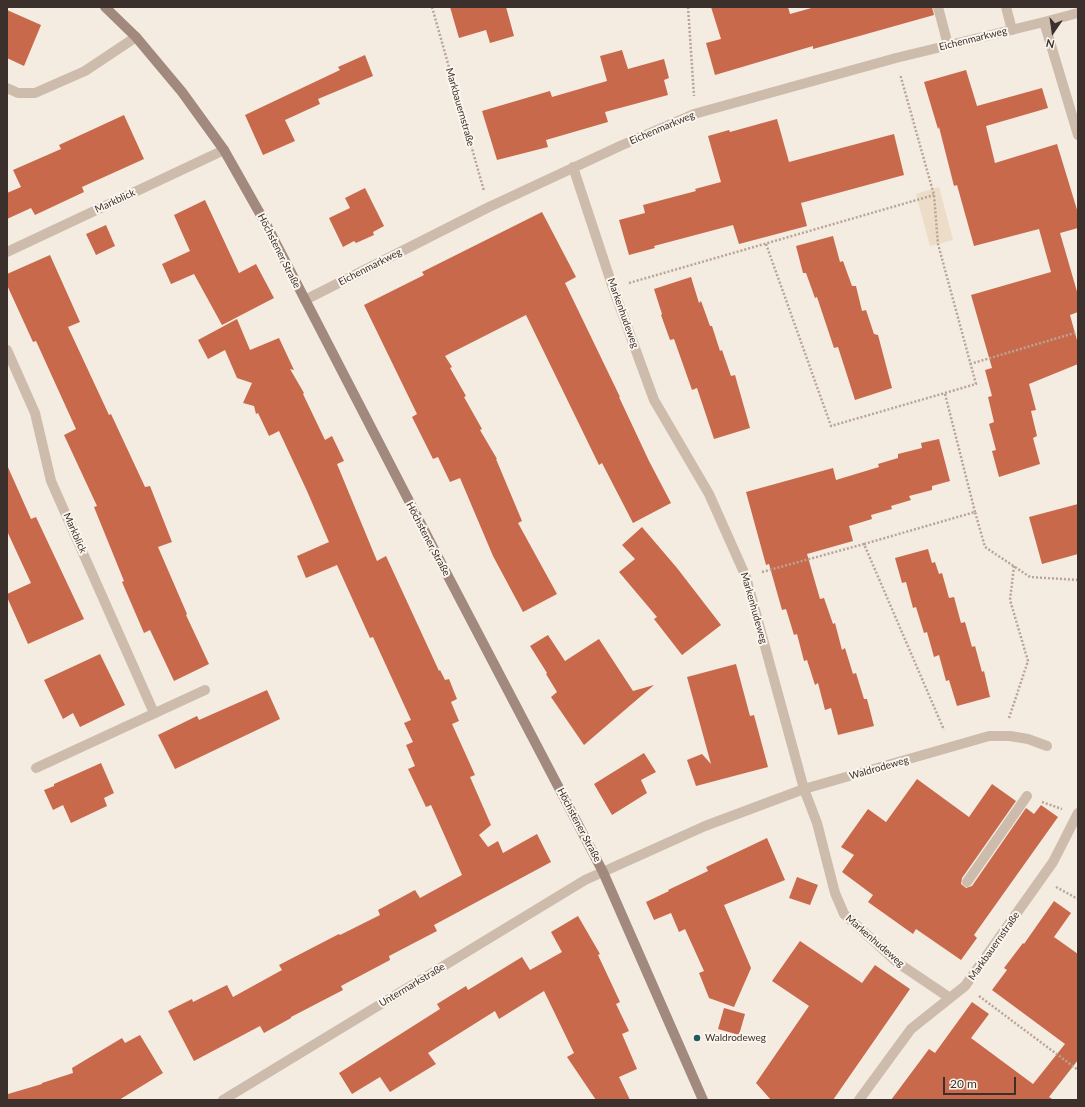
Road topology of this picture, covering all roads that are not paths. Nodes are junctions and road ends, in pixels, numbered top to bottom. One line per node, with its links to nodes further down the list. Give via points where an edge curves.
1 (105, 7): 7 (main road, Höchstener Straße)
2 (938, 7): 8 (street)
3 (1006, 7): 6 (street)
4 (1078, 13): 5 (street, Eichenmarkweg)
5 (1044, 22): 6 (street, Eichenmarkweg); 10 (street)
6 (1012, 30): 8 (street, Eichenmarkweg)
7 (136, 37): 9 (street, via 86,71 35,93 18,93); 11 (main road, Höchstener Straße, via 182,92)
8 (948, 45): 12 (street, Eichenmarkweg, via 694,114)
9 (7, 88)
10 (1078, 135)
11 (224, 150): 13 (street, Markblick); 14 (main road, Höchstener Straße)
12 (574, 167): 14 (street, Eichenmarkweg); 20 (street, Markenhudeweg, via 613,288 654,400 709,494 746,577)
13 (7, 252)
14 (305, 300): 23 (main road, Höchstener Straße)
15 (7, 350): 17 (street, Markblick, via 35,413 51,481)
16 (205, 690): 17 (street)
17 (154, 713): 19 (street)
18 (1047, 746): 20 (street, Waldrodeweg, via 1028,739 989,736)
19 (36, 768)
20 (804, 789): 23 (street, Waldrodeweg, via 705,826); 25 (street, Markenhudeweg, via 817,823 835,894 844,914 898,963)
21 (1027, 796): 24 (street)
22 (1078, 814): 25 (street, Markbauernstraße, via 1042,878 965,986)
23 (603, 872): 26 (street, Untermarkstraße, via 585,880); 27 (main road, Höchstener Straße)
24 (967, 882)
25 (950, 998): 28 (street, Markbauernstraße, via 911,1029)
26 (223, 1100)
27 (703, 1100)
28 (859, 1100)

